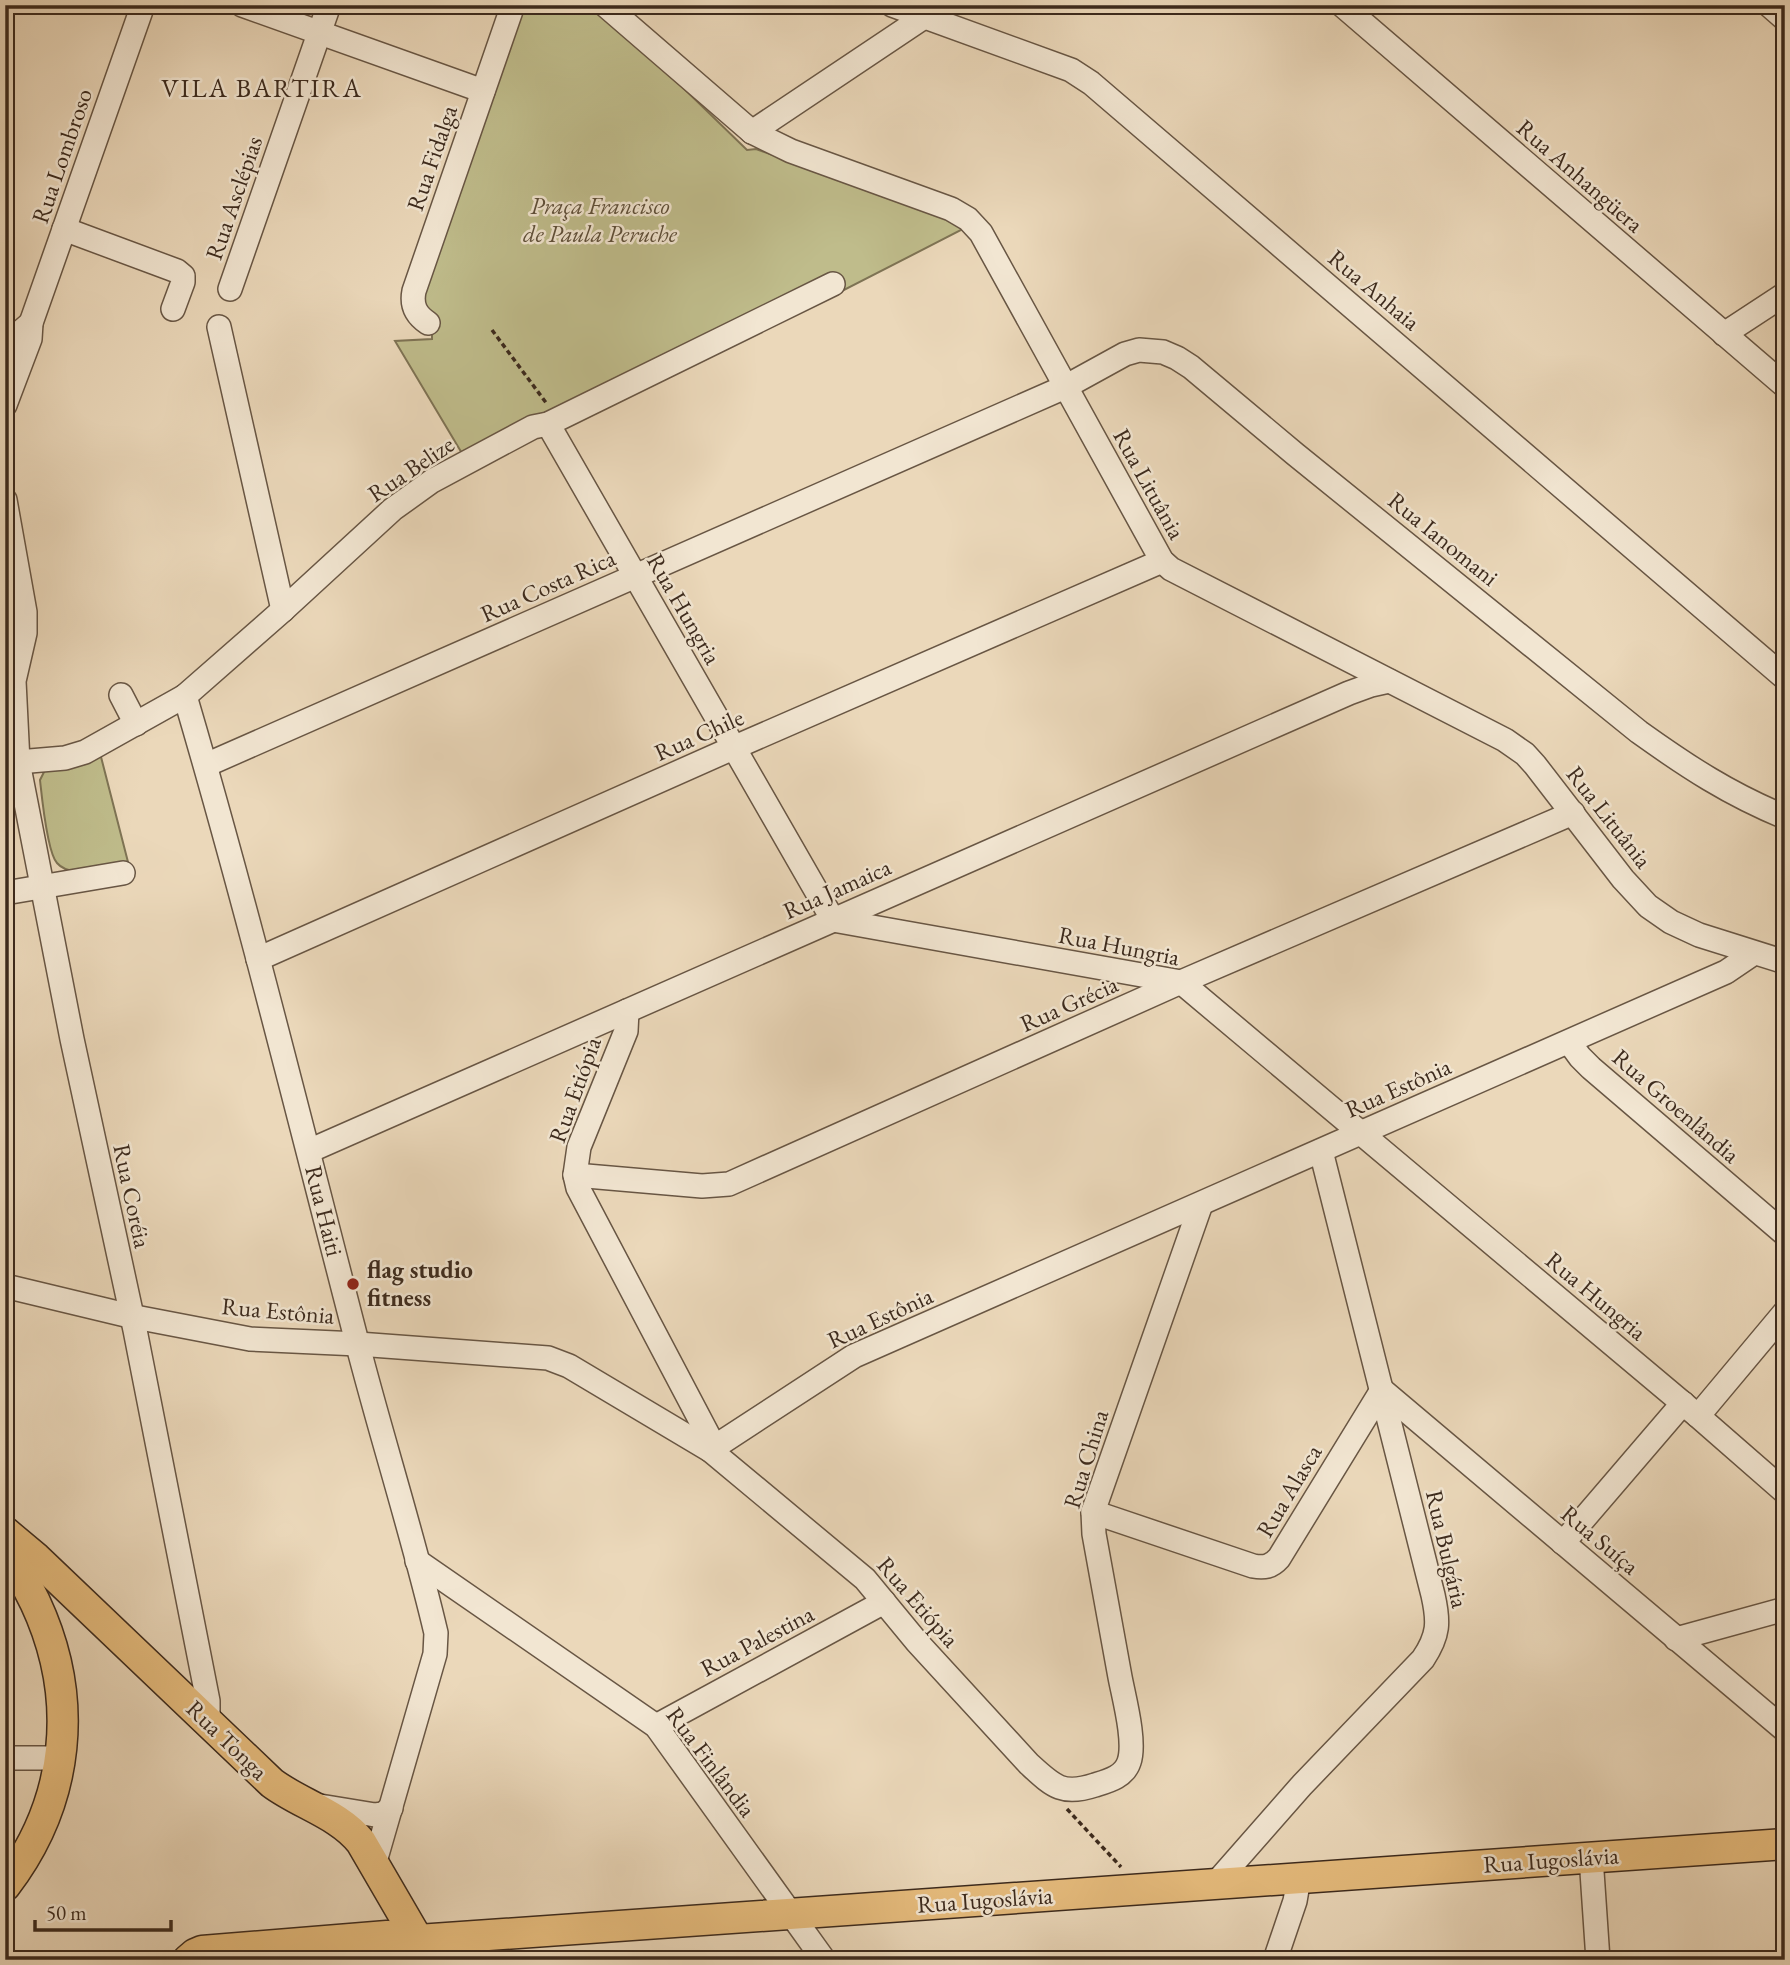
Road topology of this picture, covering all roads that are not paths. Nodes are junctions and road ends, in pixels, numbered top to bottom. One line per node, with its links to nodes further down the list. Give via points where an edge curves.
1 (143, 5): 14 (street, Rua Lombroso)
2 (242, 5): 11 (street)
3 (328, 5): 11 (street, Rua Asclépias)
4 (513, 5): 12 (street, Rua Fidalga)
5 (606, 5): 13 (street, Rua Lituânia)
6 (892, 5): 9 (street, Rua Anhaia)
7 (1342, 5): 22 (street, Rua Anhangüera)
8 (1769, 5): 10 (street)
9 (934, 11): 13 (street); 33 (street, Rua Anhaia, via 1091,83)
10 (1785, 19)
11 (319, 32): 12 (street); 16 (street, Rua Asclépias)
12 (483, 91): 20 (street, Rua Fidalga, via 414,290 416,312)
13 (752, 132): 25 (street, Rua Lituânia, via 968,219 981,233)
14 (64, 229): 18 (street, via 177,271 183,282); 19 (street, Rua Lombroso)
15 (833, 284): 27 (street, Rua Belize)
16 (230, 289)
17 (1785, 294): 22 (street)
18 (173, 309)
19 (31, 323): 23 (street); 26 (street, Rua Lombroso, via 30,339)
20 (428, 323)
21 (219, 327): 31 (street)
22 (1724, 334): 24 (street, Rua Anhangüera)
23 (5, 338)
24 (1785, 386)
25 (1065, 387): 29 (street, Rua Lituânia); 30 (street, Rua Costa Rica); 43 (street, Rua Ianomani, via 1139,350 1177,358 1639,732 1735,795)
26 (5, 405)
27 (553, 421): 30 (street, Rua Hungria); 31 (street, Rua Belize, via 533,427 412,494)
28 (5, 499): 34 (street, Rua Coréia, via 25,612 25,633)
29 (1162, 561): 35 (street, Rua Lituânia); 39 (street, Rua Chile)
30 (635, 576): 39 (street, Rua Hungria); 41 (street, Rua Costa Rica)
31 (283, 611): 37 (street, Rua Belize)
32 (5, 657): 34 (street, Rua Coréia)
33 (1785, 678)
34 (10, 681): 40 (street, Rua Coréia)
35 (1389, 681): 42 (street, Rua Lituânia, via 1525,754); 47 (street, Rua Jamaica, via 1349,693)
36 (121, 695): 38 (street)
37 (185, 696): 38 (street, Rua Belize); 41 (street, Rua Haiti)
38 (135, 724): 40 (street, Rua Belize, via 75,755)
39 (733, 748): 47 (street, Rua Hungria); 49 (street, Rua Chile)
40 (18, 762): 45 (street, Rua Coréia)
41 (206, 765): 49 (street, Rua Haiti)
42 (1573, 813): 48 (street, Rua Lituânia, via 1648,906 1699,934); 51 (street, Rua Grécia)
43 (1785, 817)
44 (124, 873): 45 (street)
45 (43, 888): 46 (street); 62 (street, Rua Coréia)
46 (5, 893)
47 (833, 920): 51 (street, Rua Hungria); 52 (street, Rua Jamaica)
48 (1769, 957): 50 (street); 53 (street, Rua Estônia)
49 (258, 959): 55 (street, Rua Haiti)
50 (1785, 971)
51 (1181, 982): 54 (street, Rua Hungria); 57 (street, Rua Grécia, via 729,1184 702,1186)
52 (627, 1011): 55 (street, Rua Jamaica); 57 (street, Rua Etiópia, via 626,1031 579,1147)
53 (1569, 1042): 54 (street, Rua Estônia); 59 (street, Rua Groenlândia, via 1591,1068)
54 (1362, 1133): 56 (street, Rua Estônia); 65 (street, Rua Hungria)
55 (309, 1151): 63 (street, Rua Haiti)
56 (1321, 1151): 58 (street, Rua Estônia); 64 (street, Rua Bulgária)
57 (575, 1175): 66 (street, Rua Etiópia)
58 (1201, 1203): 66 (street, Rua Estônia, via 853,1356); 68 (street, Rua China)
59 (1785, 1234)
60 (5, 1286): 62 (street, Rua Estônia)
61 (1785, 1312): 65 (street)
62 (130, 1316): 63 (street, Rua Estônia, via 258,1340); 78 (street, Rua Coréia, via 208,1701)
63 (358, 1344): 66 (street, Rua Estônia, via 560,1361); 72 (street, Rua Haiti)
64 (1382, 1390): 68 (street, Rua Alasca, via 1271,1565 1253,1566); 70 (street, Rua Suíça); 90 (street, Rua Bulgária, via 1437,1614 1436,1633 1423,1659)
65 (1690, 1410): 67 (street, Rua Hungria); 70 (street)
66 (713, 1449): 73 (street, Rua Etiópia, via 838,1554)
67 (1785, 1492)
68 (1093, 1512): 83 (street, Rua China, via 1129,1723 1130,1761 1123,1772)
69 (5, 1532): 74 (main road, Rua Tonga)
70 (1563, 1543): 77 (street, Rua Suíça)
71 (5, 1550): 76 (main road)
72 (417, 1561): 79 (street, Rua Finlândia); 85 (street, Rua Haiti, via 436,1633 435,1654)
73 (884, 1602): 79 (street, Rua Palestina); 83 (street, Rua Etiópia, via 1029,1764)
74 (84, 1605): 76 (main road, via 64,1604); 78 (main road, Rua Tonga)
75 (1785, 1609): 77 (street)
76 (46, 1625): 82 (main road, via 62,1687)
77 (1676, 1639): 80 (street, Rua Suíça)
78 (208, 1721): 84 (main road, Rua Tonga, via 272,1783)
79 (656, 1726): 92 (street, Rua Finlândia)
80 (1785, 1730)
81 (5, 1758): 82 (street)
82 (61, 1758): 91 (main road, via 47,1812)
83 (1072, 1799)
84 (301, 1801): 85 (street, via 368,1815); 88 (main road, Rua Tonga, via 353,1831)
85 (391, 1808): 88 (street, Rua Haiti)
86 (1785, 1844): 87 (main road, Rua Iugoslávia)
87 (1591, 1857): 89 (main road, Rua Iugoslávia); 97 (street)
88 (374, 1865): 93 (main road)
89 (1299, 1878): 90 (main road, Rua Iugoslávia); 96 (street)
90 (1215, 1884): 92 (main road, Rua Iugoslávia)
91 (5, 1886)
92 (791, 1914): 93 (main road, Rua Iugoslávia); 95 (street, Rua Finlândia)
93 (427, 1950): 94 (main road, Rua Iugoslávia, via 387,1936 212,1950)
94 (188, 1960)
95 (824, 1960)
96 (1275, 1960)
97 (1598, 1960)

